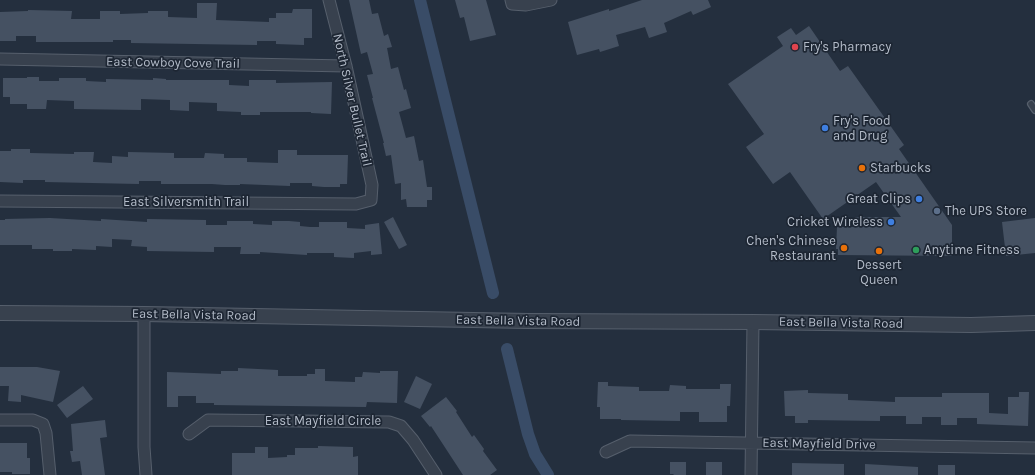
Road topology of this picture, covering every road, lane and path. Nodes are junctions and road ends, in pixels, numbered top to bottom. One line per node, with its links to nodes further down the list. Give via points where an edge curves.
1 (329, 0): 5 (street, North Silver Bullet Trail)
2 (551, 0): 3 (street, via 526,5)
3 (511, 2)
4 (0, 59): 5 (street, East Cowboy Cove Trail)
5 (346, 66): 8 (street, North Silver Bullet Trail, via 372,185)
6 (1031, 104): 7 (lane)
7 (1035, 110)
8 (371, 200): 9 (street, East Silversmith Trail, via 356,204)
9 (0, 201)
10 (0, 313): 11 (street, East Bella Vista Road)
11 (144, 314): 12 (street, East Bella Vista Road); 20 (street)
12 (753, 322): 13 (street, East Bella Vista Road, via 971,325); 16 (street)
13 (1035, 323)
14 (0, 420): 19 (street, via 33,420 43,424)
15 (189, 434): 21 (street, East Mayfield Circle, via 208,420 389,422 401,426)
16 (751, 443): 17 (street, East Mayfield Drive); 18 (street, East Mayfield Drive, via 630,441); 22 (street)
17 (1035, 448)
18 (606, 452)
19 (50, 475)
20 (146, 475)
21 (436, 475)
22 (750, 475)

